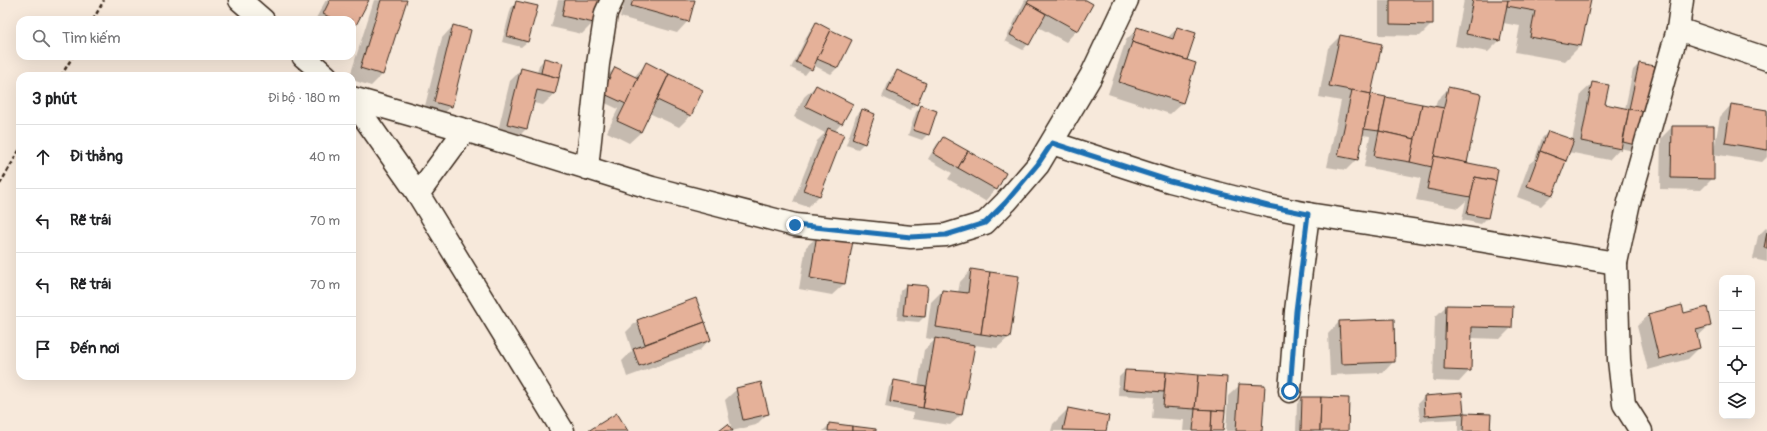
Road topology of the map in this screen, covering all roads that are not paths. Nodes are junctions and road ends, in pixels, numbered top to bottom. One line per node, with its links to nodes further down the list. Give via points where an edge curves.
1 (240, 0): 5 (street)
2 (612, 0): 14 (street, via 606,13 598,64)
3 (1126, 0): 13 (street, via 1091,76)
4 (1682, 0): 6 (street)
5 (258, 16)
6 (1678, 29): 7 (street); 17 (street, via 1629,202)
7 (1767, 59)
8 (308, 60): 9 (street)
9 (321, 72)
10 (356, 100): 12 (street)
11 (356, 105): 15 (street)
12 (465, 130): 14 (street); 15 (street)
13 (1052, 143): 14 (street, via 1038,164 985,223 946,235 911,237 795,225 652,188); 16 (street, via 1170,181)
14 (587, 168)
15 (418, 194): 19 (street)
16 (1308, 214): 17 (street); 18 (street, via 1296,311)
17 (1616, 263): 20 (street, via 1619,360 1624,404)
18 (1290, 391)
19 (563, 431)
20 (1641, 431)

